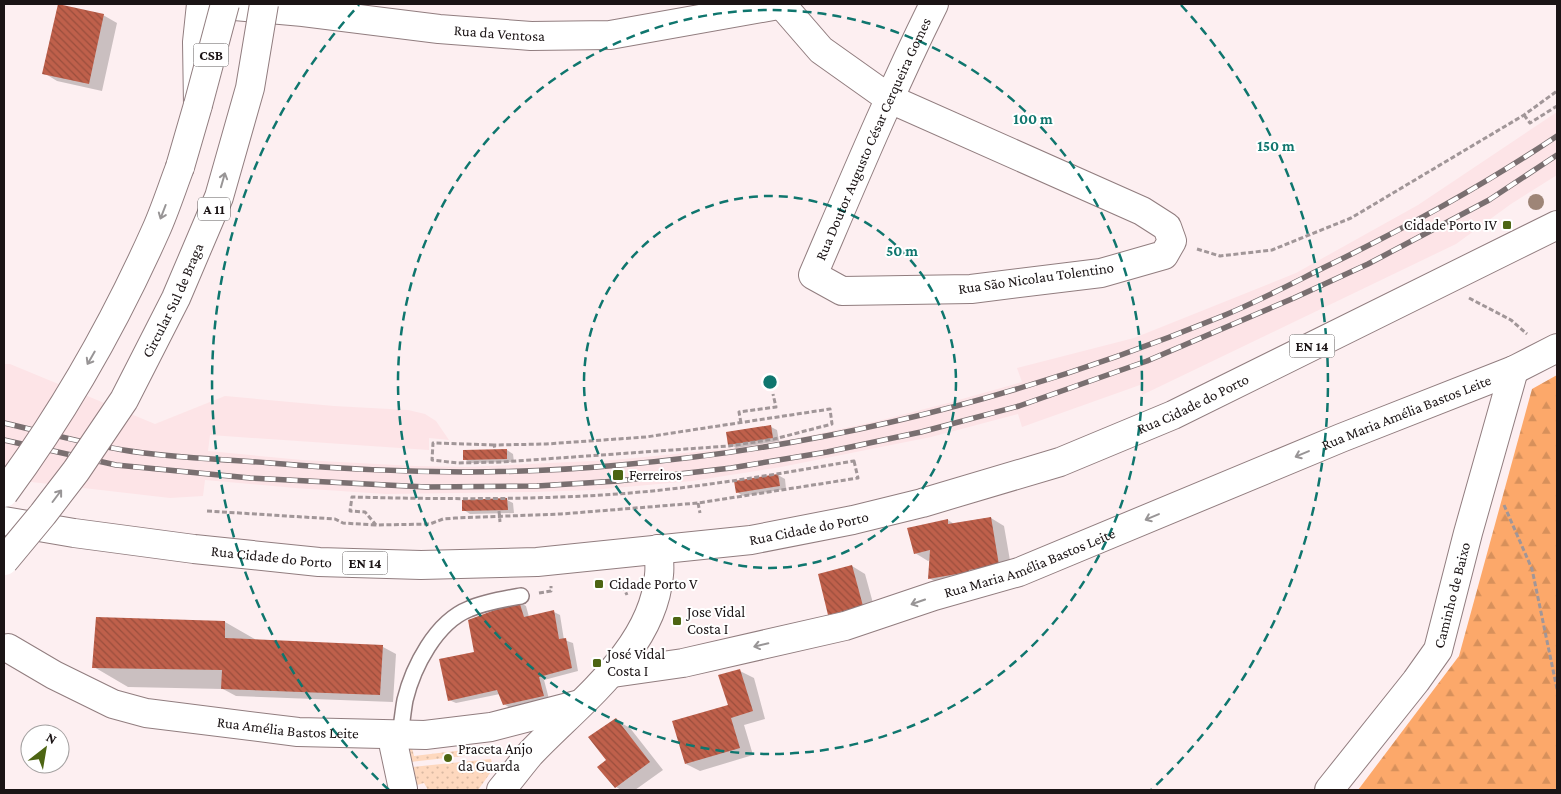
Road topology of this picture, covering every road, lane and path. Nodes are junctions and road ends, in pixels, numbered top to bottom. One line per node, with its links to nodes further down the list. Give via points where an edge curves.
1 (201, 4): 9 (main road, bridge, via 197,42)
2 (212, 4): 5 (main road, Rua da Ventosa, via 531,36 610,35)
3 (224, 4): 9 (main road, CSB, bridge)
4 (264, 4): 30 (main road, Circular Sul de Braga / A 11, one-way to 4, bridge, via 76,471 124,400 176,298 219,197 250,88)
5 (783, 4): 8 (main road, via 821,50)
6 (934, 4): 8 (main road, Rua Doutor Augusto César Cerqueira Gomes)
7 (1557, 91): 11 (path)
8 (890, 99): 13 (main road, via 1142,211 1167,227); 14 (main road, Rua Doutor Augusto César Cerqueira Gomes)
9 (198, 105): 21 (main road, one-way to 21, bridge, via 180,166 156,229 125,294 90,360 30,458)
10 (1557, 106): 11 (path, via 1530,123)
11 (1524, 115): 13 (path, via 1351,218 1272,250 1220,256)
12 (1557, 225): 29 (main road, Rua Cidade do Porto / EN 14, via 1173,415 1060,462 974,489 853,520 751,540)
13 (1172, 241): 14 (main road, Rua São Nicolau Tolentino, via 1164,255 1101,273 971,289 842,291)
14 (813, 275)
15 (1464, 295): 16 (path, via 1511,320)
16 (1553, 351): 17 (main road, Rua Maria Amélia Bastos Leite)
17 (1514, 370): 20 (main road, Caminho de Baixo); 35 (main road, Rua Maria Amélia Bastos Leite, one-way to 35, via 1019,572 845,626 683,663)
18 (773, 394): 19 (path, via 776,407 739,412)
19 (741, 423): 19 (path, via 646,437 546,444 494,447 433,443 432,460 502,462 729,446 774,439 832,424 830,409)
20 (1480, 490): 36 (path, via 1504,506 1532,569); 41 (main road, Caminho de Baixo, via 1438,650)
21 (4, 493)
22 (698, 503): 25 (path); 26 (path); 28 (path, via 858,478 854,462 729,481 603,495 462,499 352,497 350,512 365,512)
23 (207, 511): 28 (path)
24 (499, 511): 26 (path)
25 (700, 513)
26 (500, 520): 28 (path, via 443,519 430,524)
27 (4, 521): 29 (main road, Rua Cidade do Porto / EN 14, via 194,549 319,562 421,565 537,562)
28 (376, 524)
29 (658, 549): 35 (main road, via 659,576 654,600 635,642)
30 (4, 561)
31 (612, 578): 33 (path, via 622,584)
32 (521, 596): 38 (lane, via 468,609 450,621 431,641 405,700)
33 (629, 599)
34 (8, 648): 38 (main road, Rua Amélia Bastos Leite, via 54,676 113,704 146,713 298,732)
35 (613, 673): 37 (main road)
36 (1557, 688)
37 (580, 704): 38 (main road, Rua Amélia Bastos Leite, via 491,727 426,735); 40 (main road, via 529,755)
38 (400, 734): 39 (main road, via 394,747)
39 (403, 789)
40 (501, 790)
41 (1329, 790)

